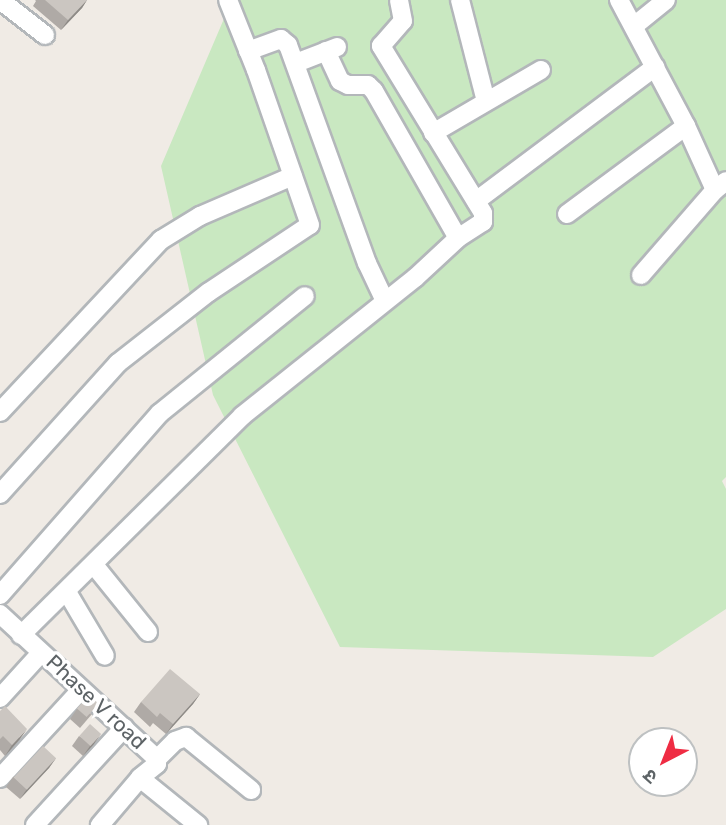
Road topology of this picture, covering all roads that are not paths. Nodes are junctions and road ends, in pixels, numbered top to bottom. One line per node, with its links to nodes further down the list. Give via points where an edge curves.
1 (0, 0): 8 (street)
2 (228, 0): 9 (street)
3 (398, 0): 15 (street, via 403,21 381,46)
4 (460, 0): 13 (street)
5 (619, 0): 7 (street)
6 (666, 0): 7 (street)
7 (634, 26): 11 (street)
8 (45, 35)
9 (248, 51): 10 (street, via 281,39); 16 (street)
10 (296, 63): 20 (street, via 332,49 340,80 348,85 368,85 374,91); 23 (street, via 367,263)
11 (655, 67): 14 (street); 18 (street)
12 (541, 70): 13 (street)
13 (485, 100): 15 (street)
14 (686, 126): 17 (street); 19 (street)
15 (433, 133): 18 (street)
16 (293, 176): 24 (street, via 200,216 161,240); 25 (street, via 311,220 308,227 209,292 118,363)
17 (720, 186): 21 (street)
18 (476, 201): 20 (street, via 483,222)
19 (567, 214)
20 (458, 238): 23 (street)
21 (641, 275)
22 (305, 296): 28 (street, via 160,413)
23 (386, 301): 26 (street, via 243,416)
24 (0, 412)
25 (0, 494)
26 (93, 565): 27 (street); 30 (street)
27 (67, 592): 31 (street); 33 (street)
28 (0, 595)
29 (0, 614): 31 (street, Phase V road)
30 (148, 632)
31 (21, 635): 32 (street, Phase V road)
32 (41, 653): 34 (street, Phase V road); 35 (street)
33 (105, 656)
34 (81, 690): 36 (street, Phase V road); 38 (street)
35 (0, 698)
36 (124, 728): 37 (street, Phase V road); 41 (street)
37 (157, 759): 39 (street, Phase V road); 40 (street, via 186,737)
38 (0, 778)
39 (140, 778): 42 (street, Phase V road); 43 (street)
40 (251, 790)
41 (34, 825)
42 (100, 825)
43 (198, 825)

